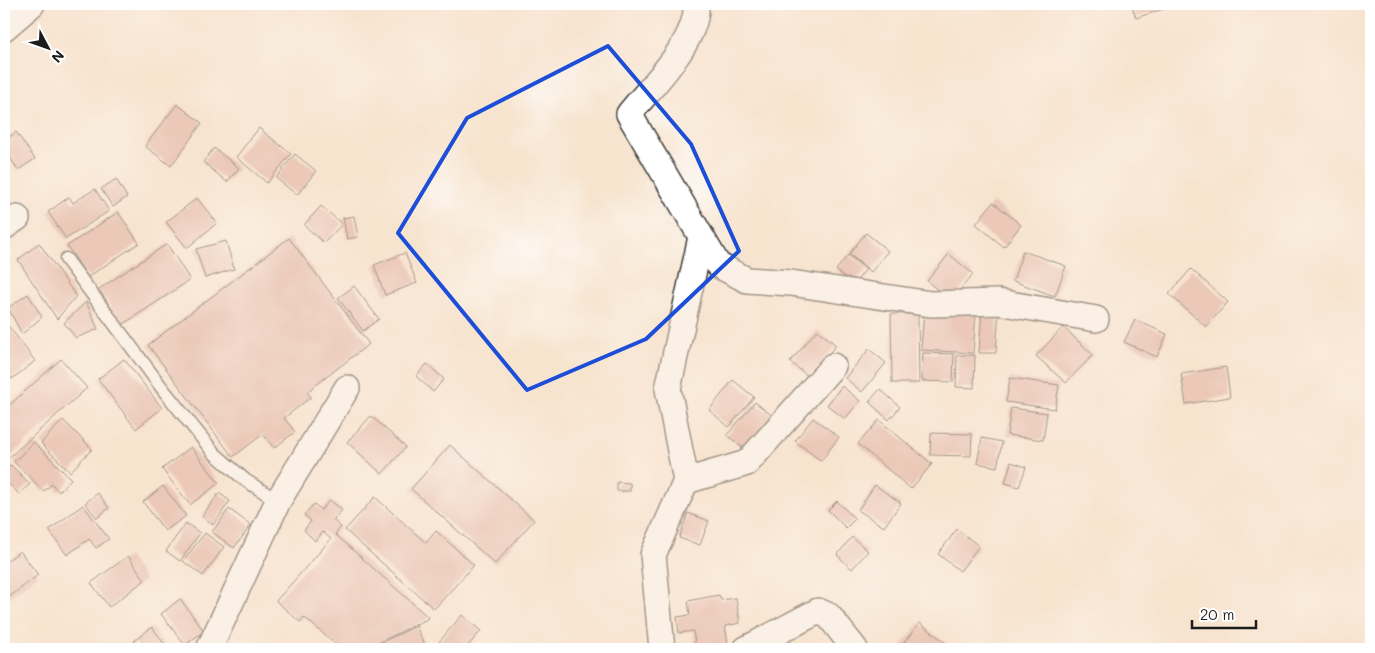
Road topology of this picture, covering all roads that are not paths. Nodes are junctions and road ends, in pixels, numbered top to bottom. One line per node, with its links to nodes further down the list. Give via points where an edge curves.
1 (32, 4): 3 (street)
2 (696, 4): 4 (street, via 697,12 687,41 629,114)
3 (4, 28)
4 (701, 237): 6 (street, via 718,265 747,280 791,283 931,304 998,302); 9 (street, via 668,389)
5 (66, 259): 10 (lane, via 214,453 245,480)
6 (1096, 319)
7 (833, 366): 9 (street, via 747,463)
8 (347, 388): 10 (street)
9 (686, 481): 12 (street, via 653,555)
10 (278, 501): 11 (street)
11 (209, 649)
12 (662, 649)
13 (746, 649): 14 (street, via 818,612 830,616)
14 (855, 649)

